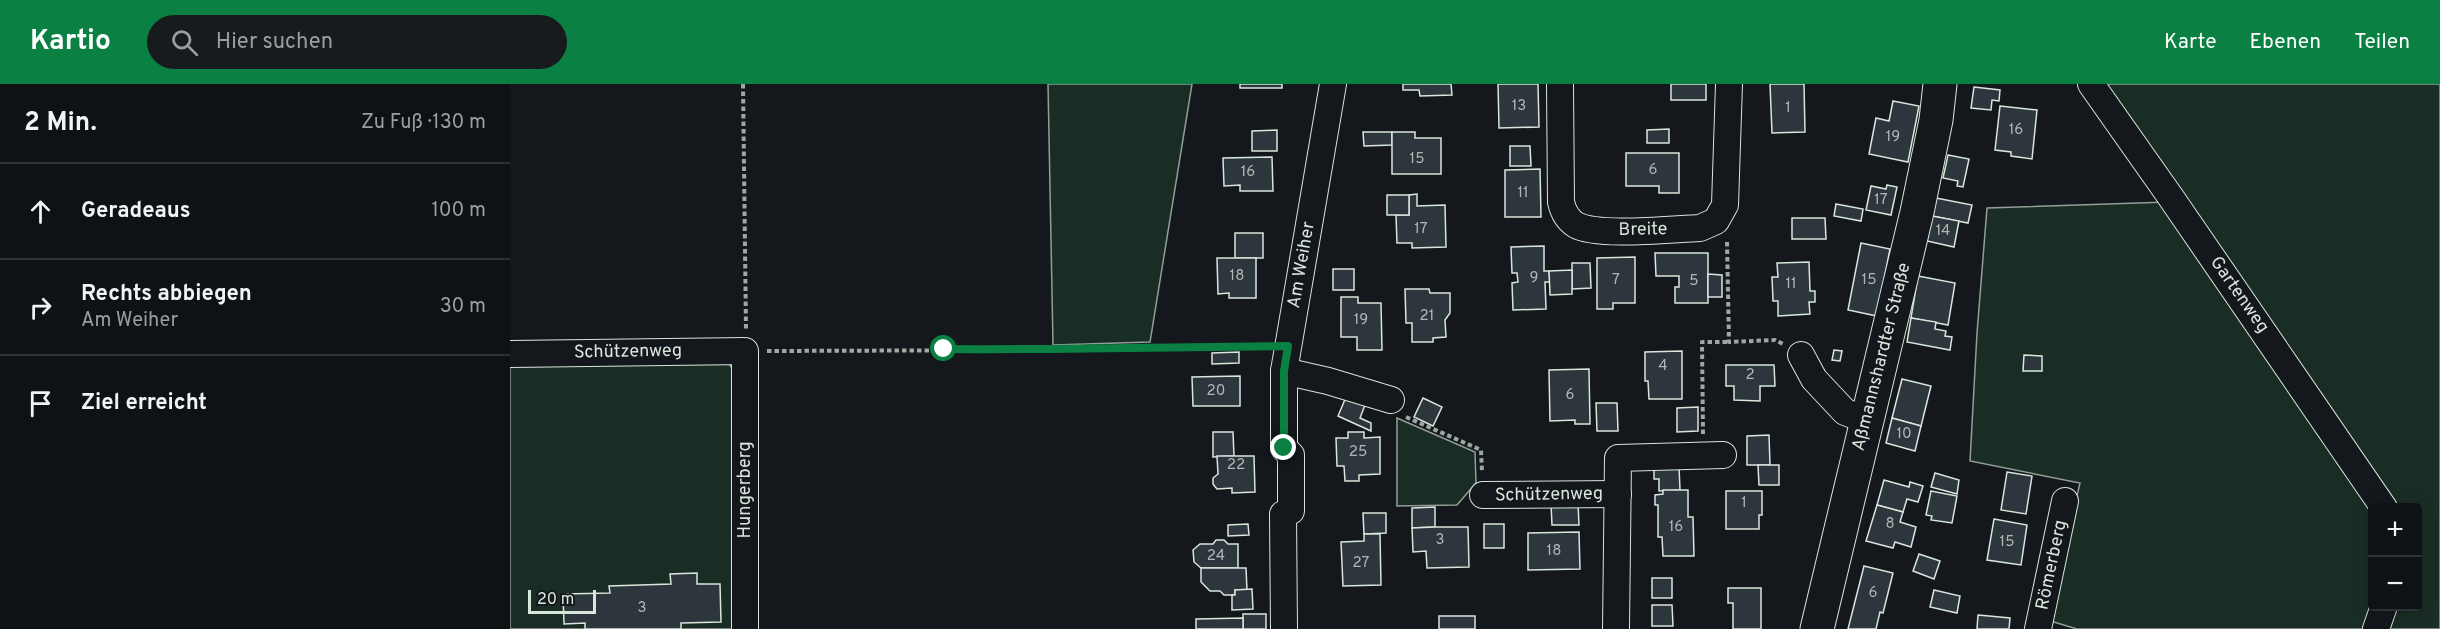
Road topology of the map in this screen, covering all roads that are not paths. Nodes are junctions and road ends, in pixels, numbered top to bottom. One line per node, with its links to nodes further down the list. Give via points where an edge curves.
1 (1333, 84): 9 (street, Am Weiher)
2 (1560, 84): 3 (street, Breite, via 1560,202 1574,224 1593,231 1700,228 1716,221 1725,205)
3 (1729, 84)
4 (1940, 84): 11 (main road, Aßmannshardter Straße, via 1917,213)
5 (2091, 84): 16 (street, Gartenweg)
6 (745, 351): 7 (street, Schützenweg); 18 (street, Hungerberg)
7 (510, 354)
8 (1801, 355): 11 (street, via 1814,379 1845,412)
9 (1284, 371): 10 (street); 19 (street, Am Weiher, via 1284,448 1291,455 1291,511 1283,514)
10 (1391, 400)
11 (1866, 420): 21 (main road, Aßmannshardter Straße)
12 (1713, 455): 13 (street, Schützenweg, via 1618,458)
13 (1618, 494): 14 (street, Schützenweg); 20 (street)
14 (1483, 495)
15 (2065, 501): 22 (street, Römerberg)
16 (2381, 503)
17 (2382, 611): 23 (street)
18 (746, 629)
19 (1284, 629)
20 (1616, 629)
21 (1817, 629)
22 (2038, 629)
23 (2376, 629)

